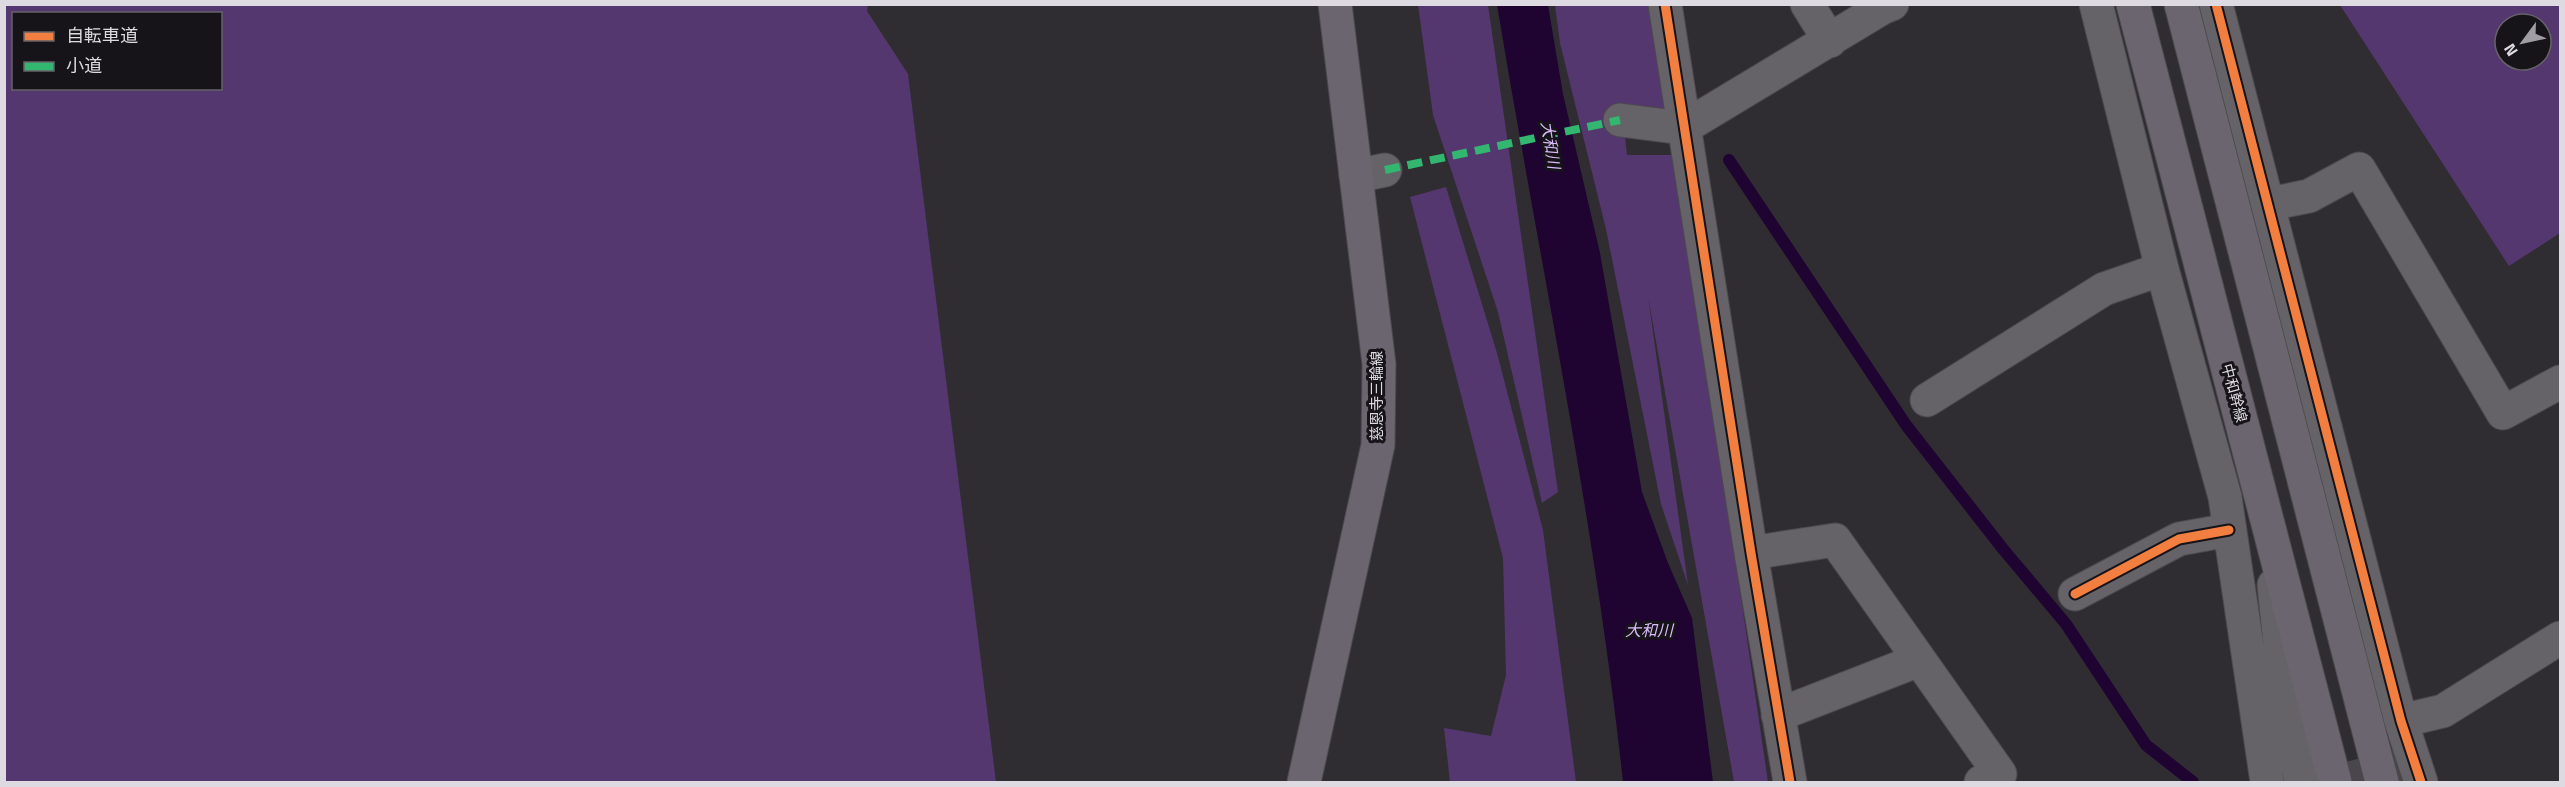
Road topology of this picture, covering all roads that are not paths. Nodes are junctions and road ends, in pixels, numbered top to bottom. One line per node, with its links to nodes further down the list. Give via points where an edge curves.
1 (1335, 4): 24 (main road, 慈恩寺三輪線, via 1371,174 1379,364 1378,445)
2 (1665, 4): 11 (street)
3 (1807, 4): 9 (street)
4 (1892, 4): 9 (street)
5 (2096, 4): 13 (street)
6 (2133, 4): 16 (main road, 中和幹線)
7 (2181, 4): 30 (main road)
8 (2216, 4): 12 (street)
9 (1830, 41): 11 (street)
10 (1620, 120): 11 (street)
11 (1683, 128): 18 (street)
12 (2270, 204): 14 (street, via 2309,196 2359,169 2503,413); 23 (street)
13 (2163, 269): 15 (street, via 2104,289); 17 (street, via 2225,497)
14 (2560, 382)
15 (1927, 399)
16 (2267, 519): 28 (street, via 2286,702); 29 (main road, 中和幹線)
17 (2229, 530): 19 (street, via 2179,539); 27 (street)
18 (1751, 553): 21 (street, via 1835,540); 22 (street)
19 (2075, 594)
20 (2560, 638): 23 (street, via 2443,711)
21 (1919, 660): 22 (street); 26 (street, via 2000,774)
22 (1778, 715): 25 (street)
23 (2401, 721): 31 (street)
24 (1304, 783)
25 (1790, 783)
26 (1981, 783)
27 (2266, 783)
28 (2301, 783)
29 (2335, 783)
30 (2382, 783)
31 (2421, 783)

